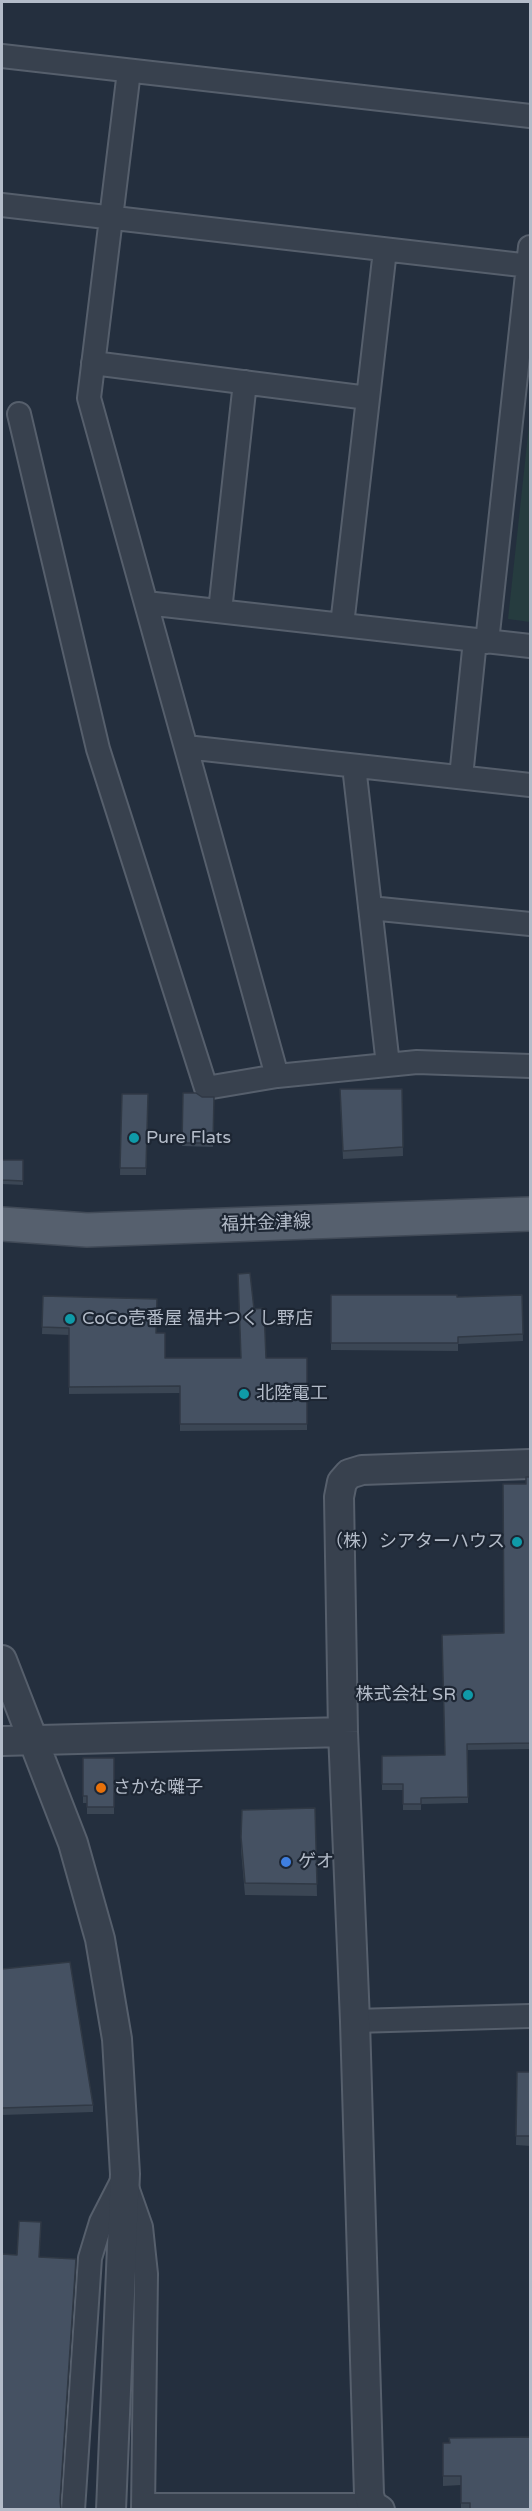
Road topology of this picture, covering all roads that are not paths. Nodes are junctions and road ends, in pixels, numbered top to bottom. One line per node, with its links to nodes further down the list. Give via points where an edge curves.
1 (2, 56): 2 (street)
2 (129, 71): 3 (street); 5 (street)
3 (531, 116)
4 (2, 205): 5 (street)
5 (110, 218): 6 (street); 8 (street)
6 (385, 249): 7 (street); 10 (street)
7 (530, 260): 15 (street)
8 (93, 363): 9 (street); 12 (street, via 89,398)
9 (245, 382): 10 (street); 13 (street)
10 (368, 398): 14 (street)
11 (19, 414): 25 (street, via 99,749 206,1088)
12 (146, 603): 13 (street); 17 (street)
13 (220, 611): 14 (street)
14 (342, 625): 15 (street)
15 (481, 641): 16 (street); 19 (street)
16 (531, 646)
17 (186, 747): 18 (street); 25 (street)
18 (354, 766): 19 (street); 21 (street)
19 (461, 777): 20 (street)
20 (531, 785)
21 (370, 908): 22 (street); 23 (street)
22 (531, 924)
23 (388, 1065): 24 (street, via 417,1062); 25 (street)
24 (531, 1066)
25 (277, 1076)
26 (531, 1215): 27 (main road, 福井金津線, via 87,1230)
27 (2, 1224)
28 (531, 1464): 30 (street, via 362,1470 349,1474 342,1482 339,1497)
29 (2, 1660): 31 (street)
30 (343, 1732): 31 (street); 34 (street)
31 (32, 1740): 32 (street); 35 (street, via 73,1844 100,1939 117,2039)
32 (2, 1741)
33 (531, 2016): 34 (street)
34 (355, 2021): 37 (street, via 369,2495)
35 (124, 2177): 36 (street, via 141,2228 146,2274); 38 (street, via 101,2222 90,2258); 39 (street)
36 (143, 2507): 37 (street)
37 (376, 2507)
38 (73, 2510)
39 (111, 2510)

